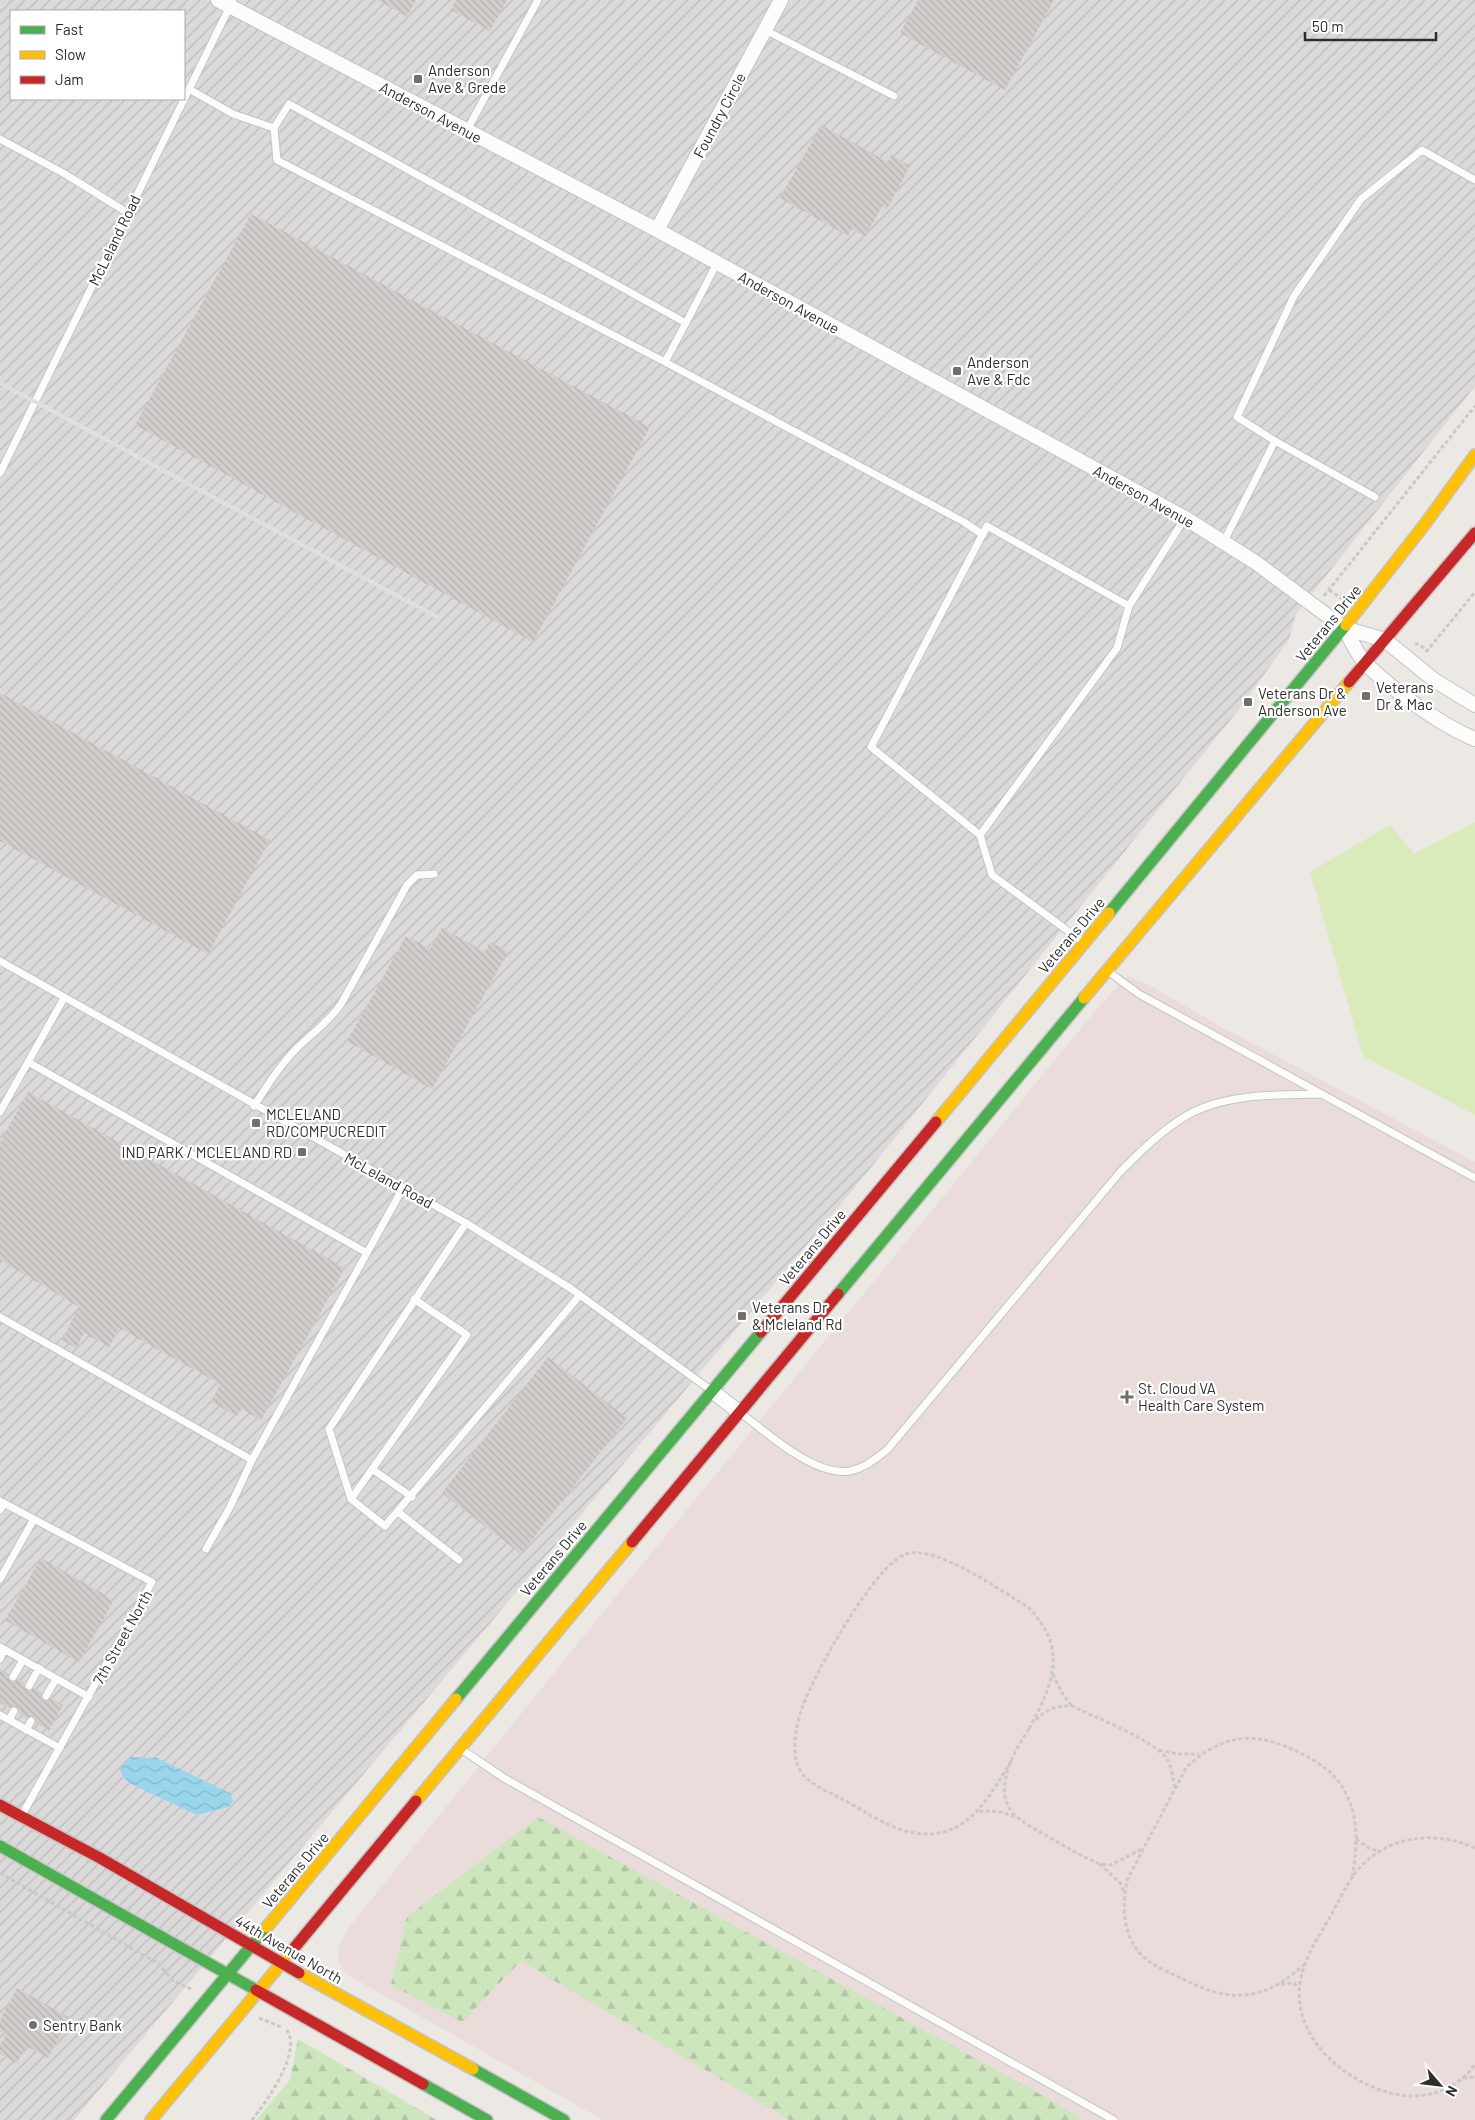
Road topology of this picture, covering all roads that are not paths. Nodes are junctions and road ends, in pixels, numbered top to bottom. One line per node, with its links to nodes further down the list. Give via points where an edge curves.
1 (538, 0): 10 (lane)
2 (781, 0): 4 (street, Foundry Circle)
3 (227, 2): 5 (lane, McLeland Road); 10 (street, Anderson Avenue)
4 (765, 30): 6 (lane); 14 (street, Foundry Circle)
5 (189, 89): 7 (lane, McLeland Road); 9 (lane, via 233,114)
6 (894, 96)
7 (185, 97)
8 (184, 100): 13 (lane, McLeland Road)
9 (274, 128): 16 (lane, via 289,104); 17 (lane, via 277,160)
10 (467, 130): 14 (street, Anderson Avenue)
11 (0, 139): 13 (lane)
12 (1475, 180): 18 (lane, via 1422,150 1361,199 1294,296 1237,417)
13 (128, 213): 20 (lane, McLeland Road)
14 (657, 230): 15 (street, Anderson Avenue)
15 (717, 263): 16 (lane); 22 (street, Anderson Avenue)
16 (686, 323): 17 (lane)
17 (664, 362): 24 (lane)
18 (1275, 441): 21 (lane); 25 (lane)
19 (1475, 455): 27 (main road, Veterans Drive)
20 (0, 473)
21 (1375, 497)
22 (1184, 518): 25 (street, Anderson Avenue); 26 (lane)
23 (1475, 533): 28 (main road)
24 (983, 535): 26 (lane, via 988,526); 32 (lane, via 871,747)
25 (1224, 541): 27 (street, Anderson Avenue)
26 (1129, 606): 32 (lane, via 1117,648)
27 (1344, 628): 28 (street, Anderson Avenue); 29 (street, Anderson Avenue); 34 (main road, Veterans Drive)
28 (1385, 640): 29 (main road); 30 (street, Anderson Avenue)
29 (1365, 663): 31 (street, Anderson Avenue, via 1429,713); 36 (main road)
30 (1475, 705)
31 (1475, 739)
32 (980, 834): 34 (lane, via 992,876)
33 (434, 874): 40 (lane, via 417,874 407,885 342,1004 329,1021 296,1048)
34 (1084, 943): 49 (main road, Veterans Drive)
35 (0, 961): 37 (lane, McLeland Road)
36 (1106, 970): 39 (lane, via 1139,994); 50 (main road)
37 (64, 998): 38 (lane); 40 (lane, McLeland Road)
38 (28, 1062): 41 (lane); 45 (lane)
39 (1322, 1094): 42 (lane); 50 (lane, via 1219,1103 1187,1115 1152,1139 1121,1171 887,1450 868,1465 848,1471 828,1469 784,1446)
40 (254, 1106): 43 (lane, McLeland Road)
41 (0, 1112)
42 (1475, 1178)
43 (404, 1188): 44 (lane, McLeland Road); 45 (lane)
44 (466, 1223): 46 (lane, McLeland Road); 47 (lane)
45 (368, 1253): 51 (lane)
46 (580, 1295): 49 (lane, McLeland Road); 53 (lane)
47 (414, 1299): 52 (lane, via 467,1335); 54 (lane, via 329,1429)
48 (0, 1318): 51 (lane)
49 (712, 1391): 50 (street); 81 (main road, Veterans Drive)
50 (739, 1412): 77 (main road)
51 (252, 1460): 59 (lane)
52 (372, 1469): 53 (lane); 54 (lane)
53 (412, 1497): 57 (lane)
54 (351, 1499): 57 (lane, via 385,1526)
55 (2, 1502): 56 (lane); 58 (lane, 7th Street North)
56 (0, 1510)
57 (398, 1512): 60 (lane)
58 (34, 1519): 61 (lane); 70 (lane, 7th Street North, via 152,1582)
59 (206, 1549)
60 (459, 1560)
61 (0, 1579)
62 (2, 1648): 63 (lane); 64 (lane)
63 (0, 1659)
64 (23, 1660): 65 (lane); 66 (lane)
65 (39, 1668): 67 (lane); 68 (lane)
66 (13, 1677)
67 (56, 1679): 69 (lane); 70 (lane)
68 (29, 1686)
69 (46, 1696)
70 (89, 1697): 76 (lane, 7th Street North)
71 (14, 1711): 73 (lane)
72 (0, 1715): 73 (lane)
73 (9, 1720): 75 (lane)
74 (31, 1721): 75 (lane)
75 (26, 1730): 76 (lane)
76 (60, 1748): 79 (lane, 7th Street North)
77 (460, 1748): 82 (main road); 89 (lane, via 504,1778)
78 (0, 1805): 79 (main road, 44th Avenue North)
79 (22, 1816): 81 (main road, 44th Avenue North)
80 (0, 1846): 83 (main road)
81 (251, 1946): 82 (main road, 44th Avenue North); 83 (main road, Veterans Drive)
82 (283, 1962): 84 (main road); 88 (main road, 44th Avenue North)
83 (227, 1973): 84 (main road); 85 (main road, Veterans Drive)
84 (259, 1991): 86 (main road); 87 (main road)
85 (106, 2120)
86 (151, 2120)
87 (487, 2120)
88 (564, 2120)
89 (1114, 2120)

